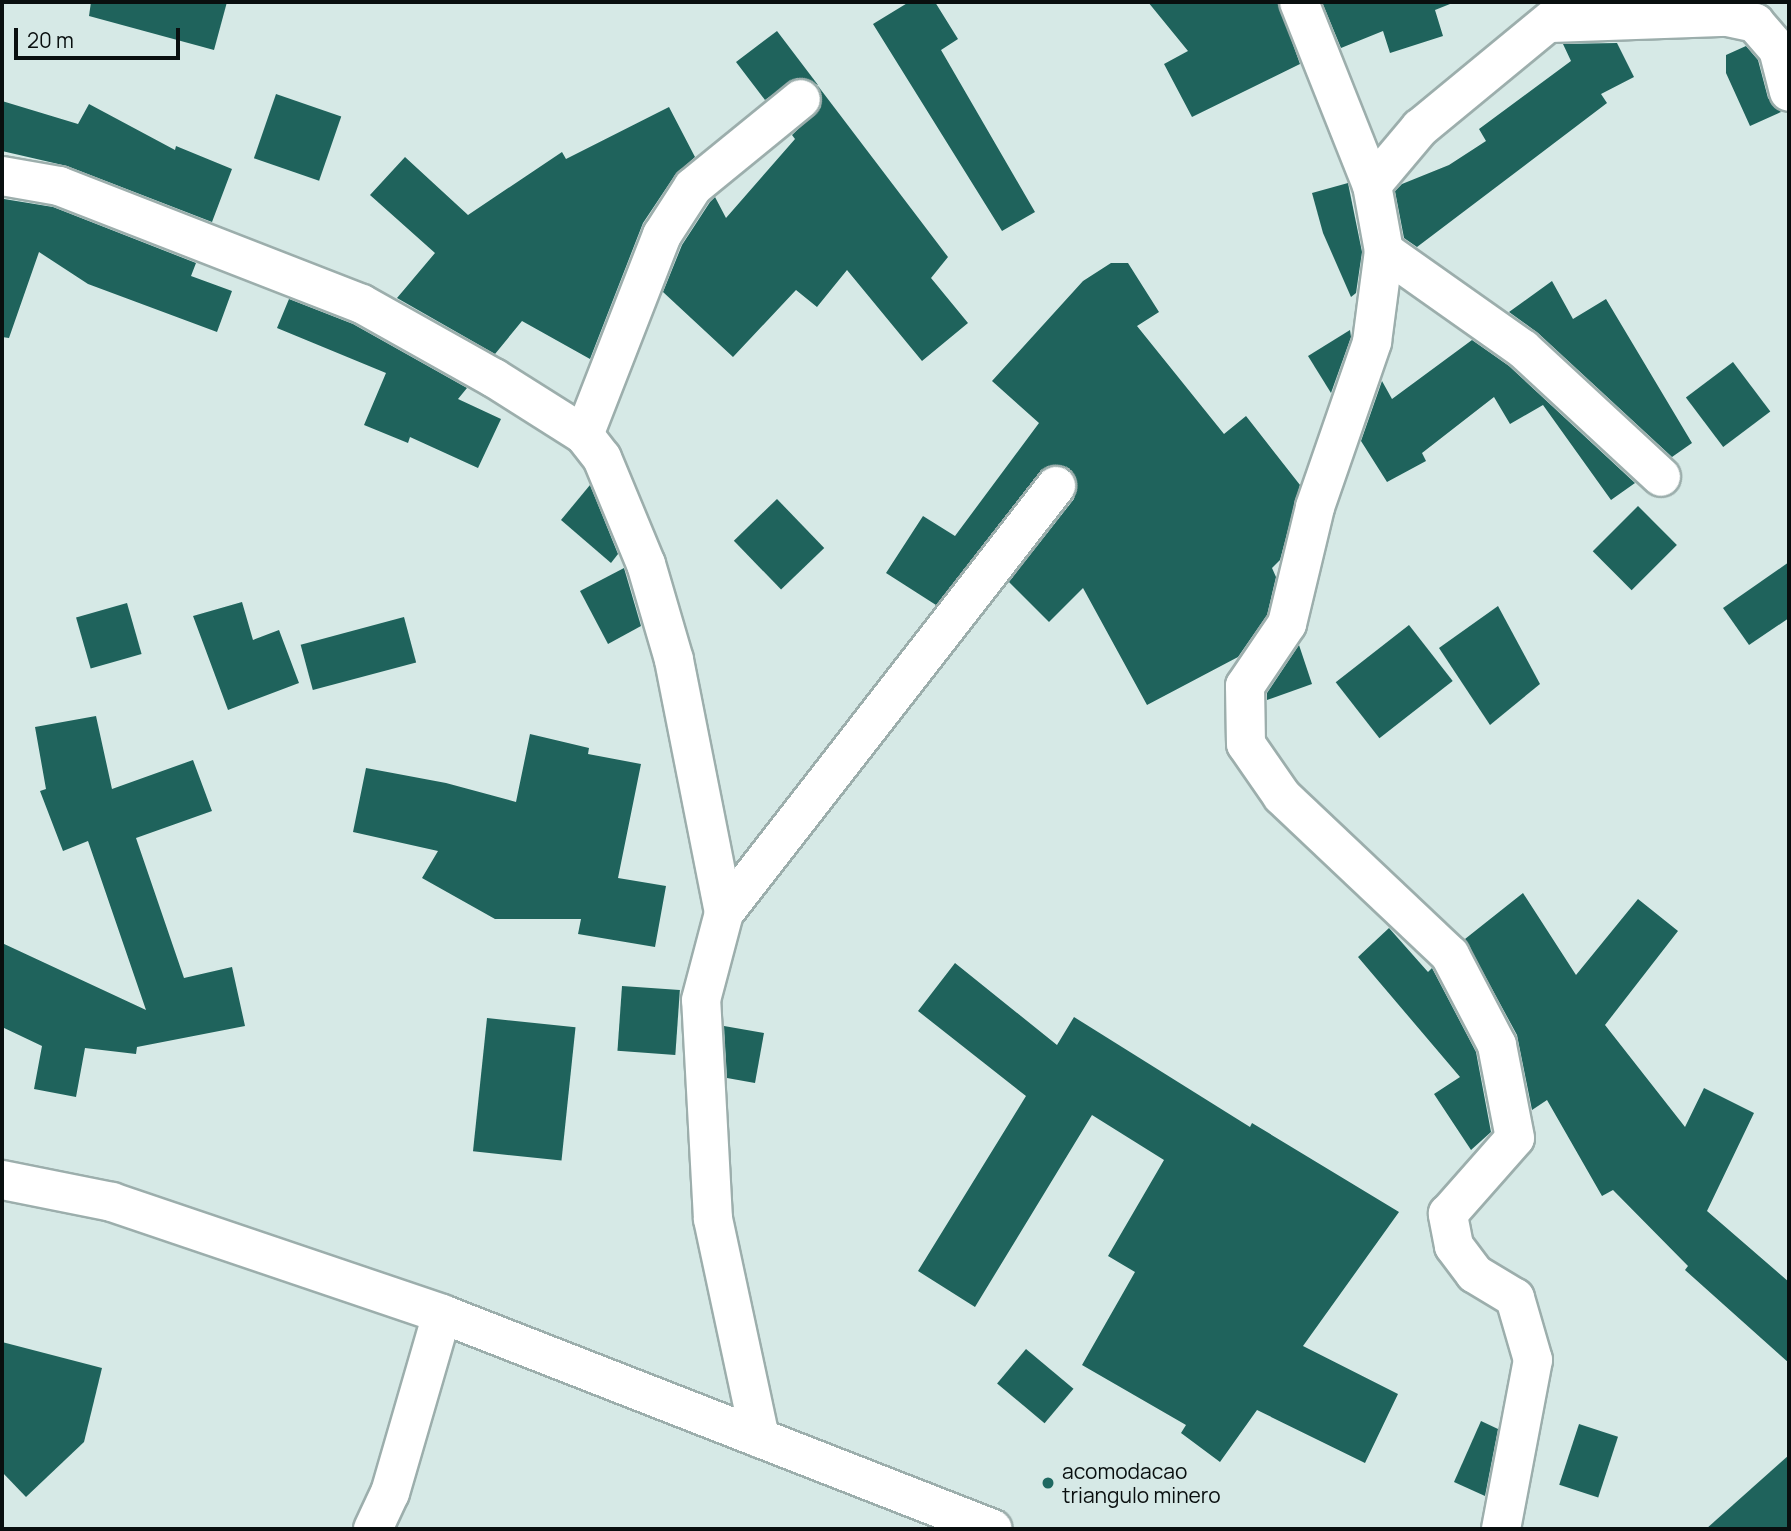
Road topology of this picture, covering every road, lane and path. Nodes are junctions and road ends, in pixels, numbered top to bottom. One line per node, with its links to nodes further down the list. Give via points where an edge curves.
1 (1299, 2): 6 (street)
2 (1562, 12): 3 (street, via 1727,17 1755,23 1778,49); 6 (street, via 1420,128)
3 (1789, 92)
4 (802, 99): 8 (street, via 693,187 662,235)
5 (2, 176): 8 (street, via 59,186 362,304)
6 (1372, 185): 7 (street)
7 (1384, 251): 9 (street, via 1523,349); 17 (street, via 1372,342 1315,507 1287,624 1245,686 1246,744 1282,796 1450,955 1497,1045 1515,1138 1448,1214 1454,1245 1475,1274 1514,1298 1534,1360)
8 (584, 435): 11 (street, via 607,468 646,564 674,660)
9 (1661, 477)
10 (1056, 486): 11 (street)
11 (724, 913): 14 (street, via 701,1000 713,1219)
12 (2, 1180): 13 (street, via 112,1202)
13 (442, 1314): 14 (street); 15 (street, via 390,1493)
14 (760, 1438): 16 (street)
15 (373, 1529)
16 (993, 1529)
17 (1501, 1529)

